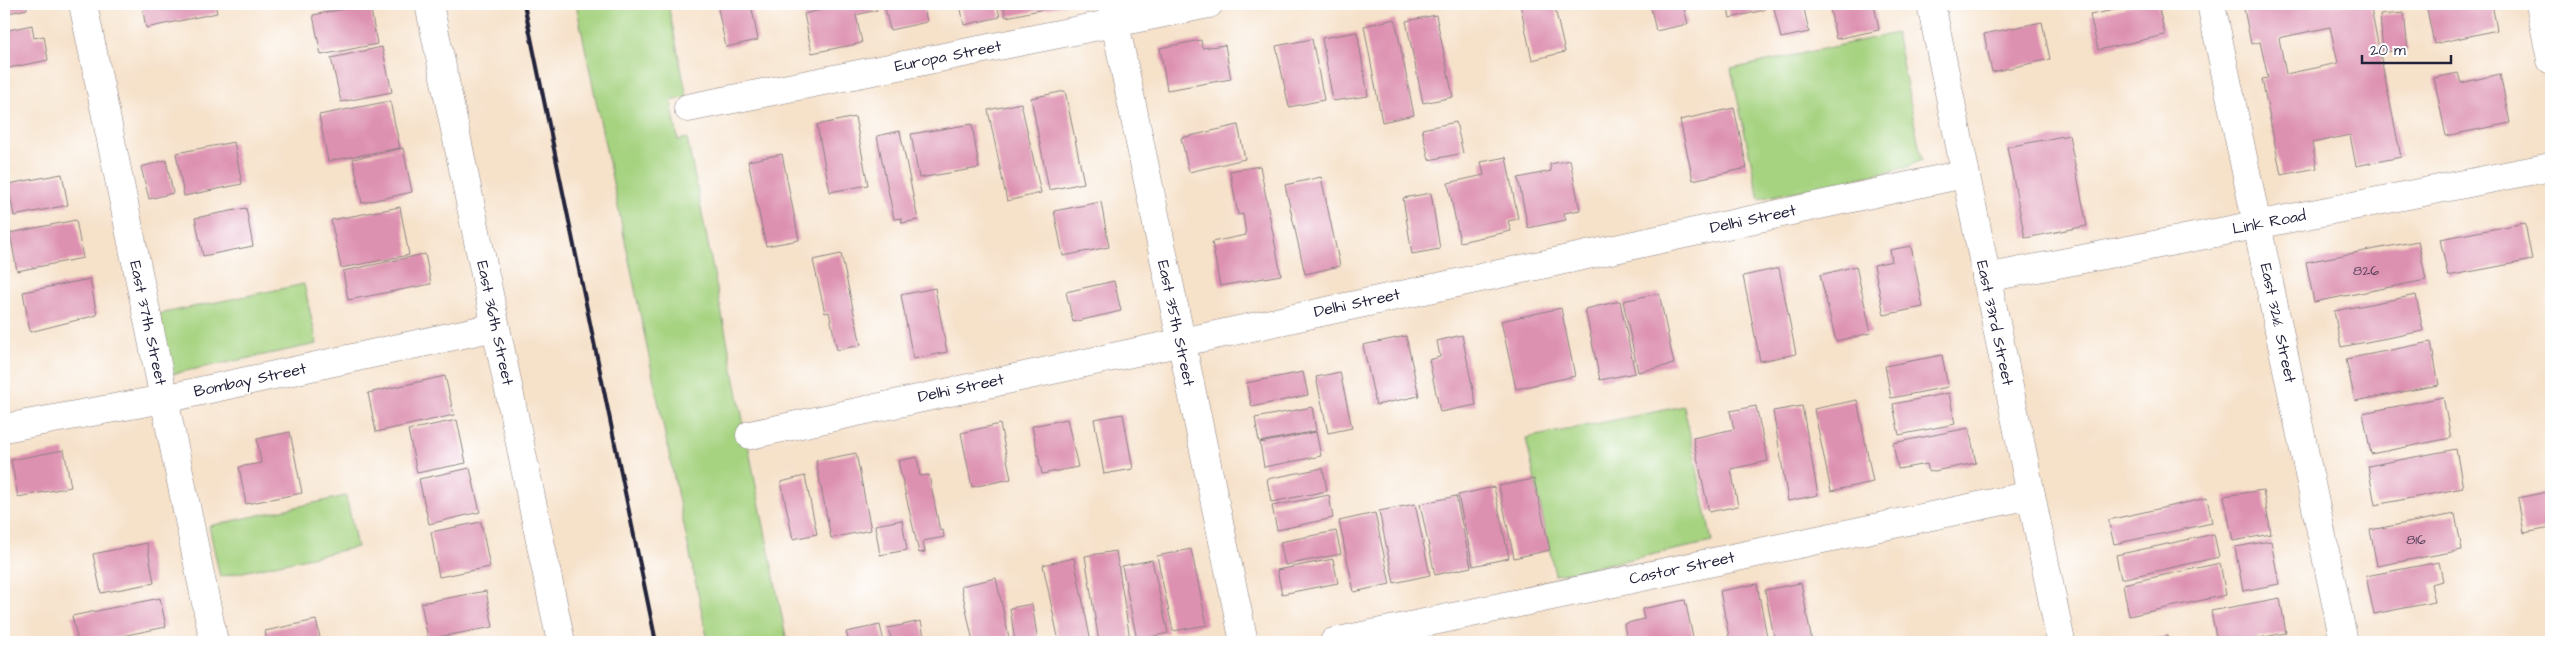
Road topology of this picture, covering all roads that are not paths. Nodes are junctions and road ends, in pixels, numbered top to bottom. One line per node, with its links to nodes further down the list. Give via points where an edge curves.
1 (82, 4): 16 (street, East 37th Street)
2 (429, 4): 14 (street, East 36th Street)
3 (1209, 4): 7 (street, Europa Street)
4 (1931, 4): 11 (street, East 33rd Street)
5 (2212, 4): 12 (street, East 32½ Street)
6 (2540, 4): 8 (street)
7 (1113, 14): 9 (street, Europa Street); 15 (street, East 35th Street)
8 (2551, 60)
9 (688, 108)
10 (2551, 167): 12 (street, Link Road)
11 (1964, 174): 13 (street, East 33rd Street); 15 (street, Delhi Street)
12 (2258, 224): 13 (street, Link Road); 25 (street, East 32½ Street)
13 (1986, 278): 19 (street, East 33rd Street)
14 (495, 327): 16 (street, Bombay Street); 21 (street, East 36th Street)
15 (1180, 341): 18 (street, Delhi Street); 22 (street, East 35th Street)
16 (164, 399): 17 (street, Bombay Street); 20 (street, East 37th Street)
17 (4, 428)
18 (750, 434)
19 (2031, 495): 23 (street, Castor Street); 24 (street, East 33rd Street)
20 (214, 642)
21 (561, 642)
22 (1244, 642)
23 (1334, 642)
24 (2061, 642)
25 (2344, 642)

